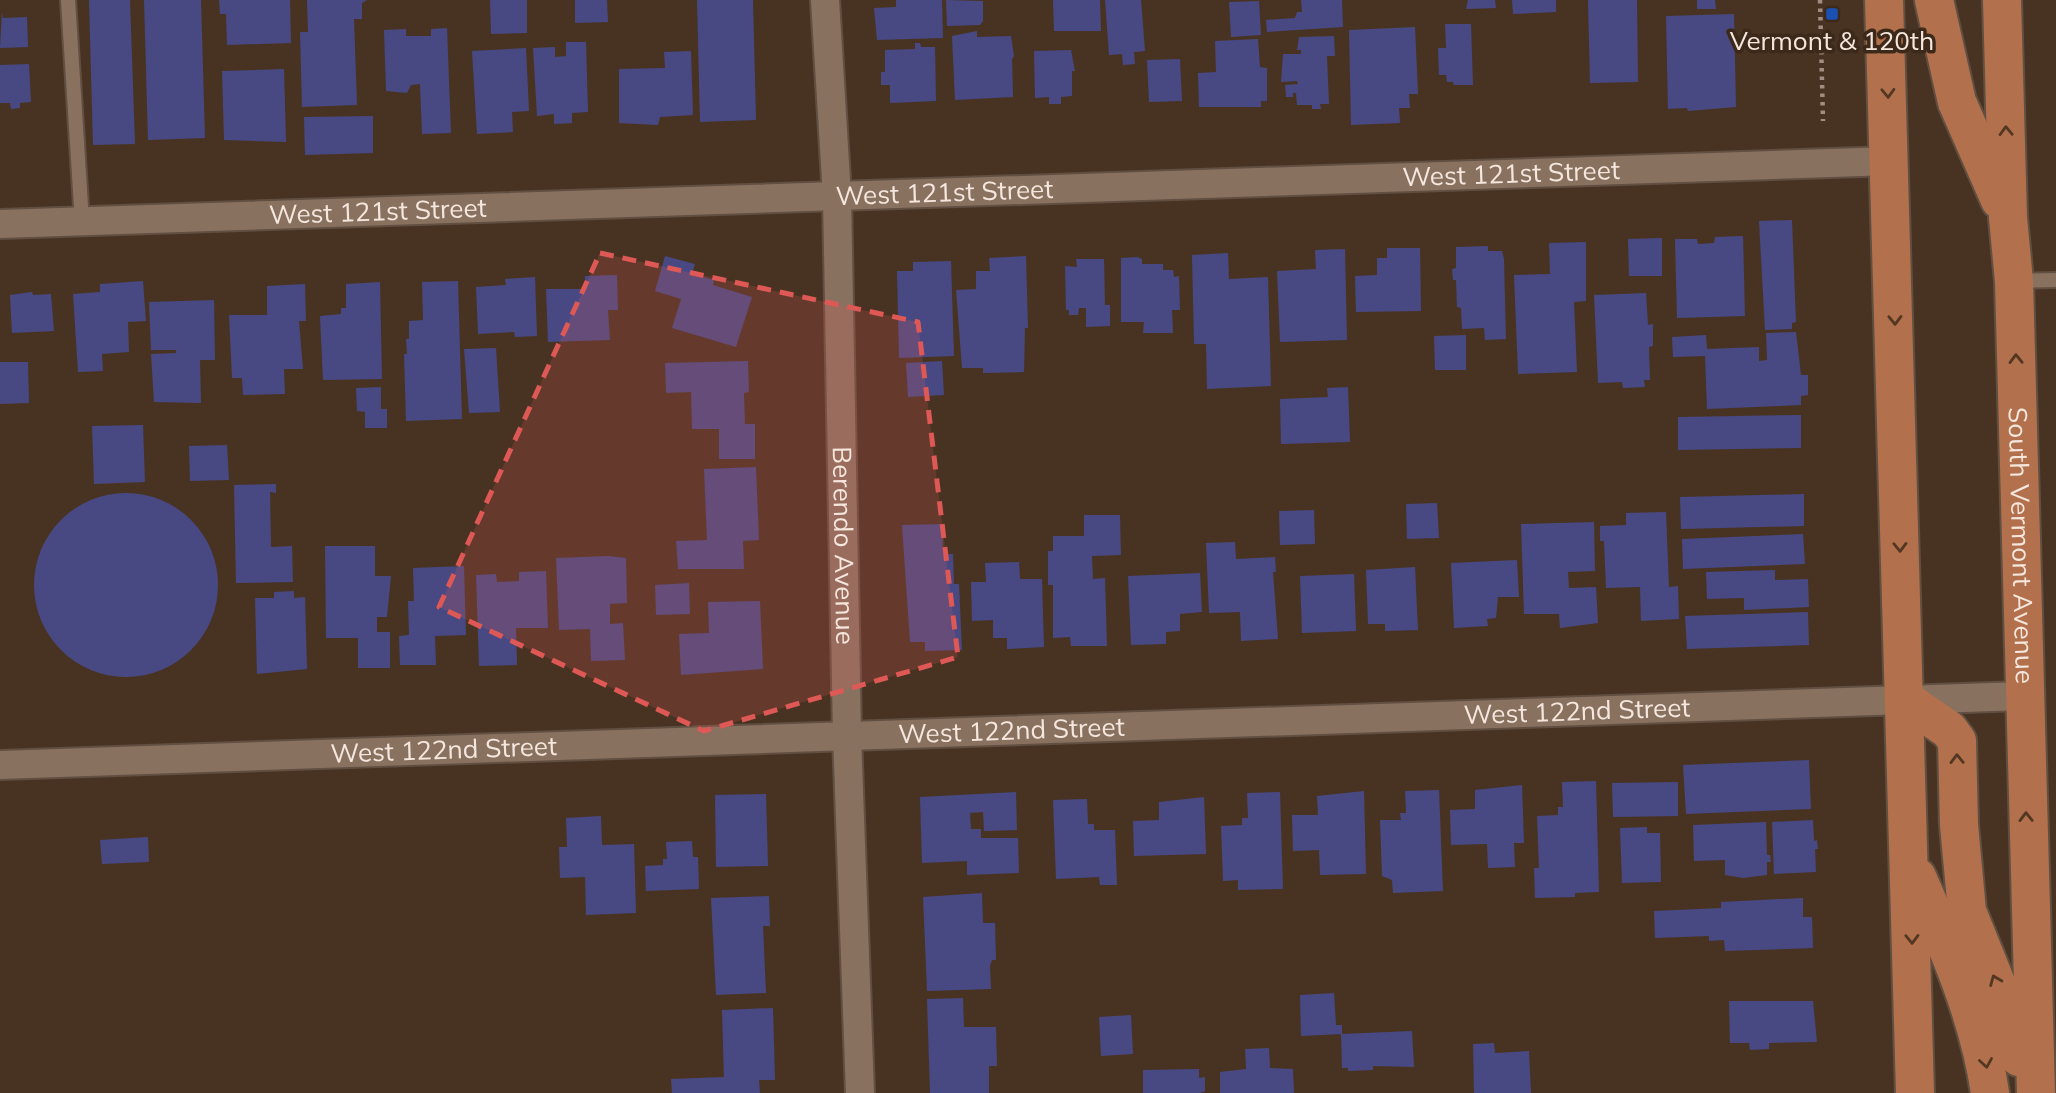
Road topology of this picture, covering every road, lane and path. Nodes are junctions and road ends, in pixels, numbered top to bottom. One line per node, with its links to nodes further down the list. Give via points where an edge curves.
1 (68, 0): 11 (lane)
2 (825, 0): 9 (street, Berendo Avenue)
3 (1820, 0): 7 (path)
4 (1884, 0): 8 (main road, one-way to 8)
5 (1934, 0): 10 (main road, via 1957,102)
6 (2002, 0): 10 (main road, South Vermont Avenue, one-way to 6)
7 (1823, 121)
8 (1891, 161): 9 (street, West 121st Street); 16 (main road, one-way to 16)
9 (837, 197): 11 (street, West 121st Street); 17 (street, Berendo Avenue)
10 (2008, 218): 14 (main road, South Vermont Avenue)
11 (82, 222): 12 (street, West 121st Street)
12 (0, 224)
13 (2056, 280): 14 (lane)
14 (2014, 281): 15 (main road, South Vermont Avenue, one-way to 14)
15 (2024, 696): 16 (street, West 122nd Street); 24 (main road, South Vermont Avenue, one-way to 15, via 2035,885)
16 (1904, 699): 17 (street, West 122nd Street); 19 (main road); 23 (main road, one-way to 16, via 2011,1020 1967,911 1957,741 1949,730)
17 (847, 736): 18 (street, West 122nd Street); 20 (street, Berendo Avenue)
18 (0, 765)
19 (1910, 862): 21 (main road, one-way to 21); 22 (main road, one-way to 22, via 1954,960 1984,1053)
20 (860, 1093)
21 (1915, 1093)
22 (1990, 1093)
23 (2026, 1093)
24 (2036, 1093)

